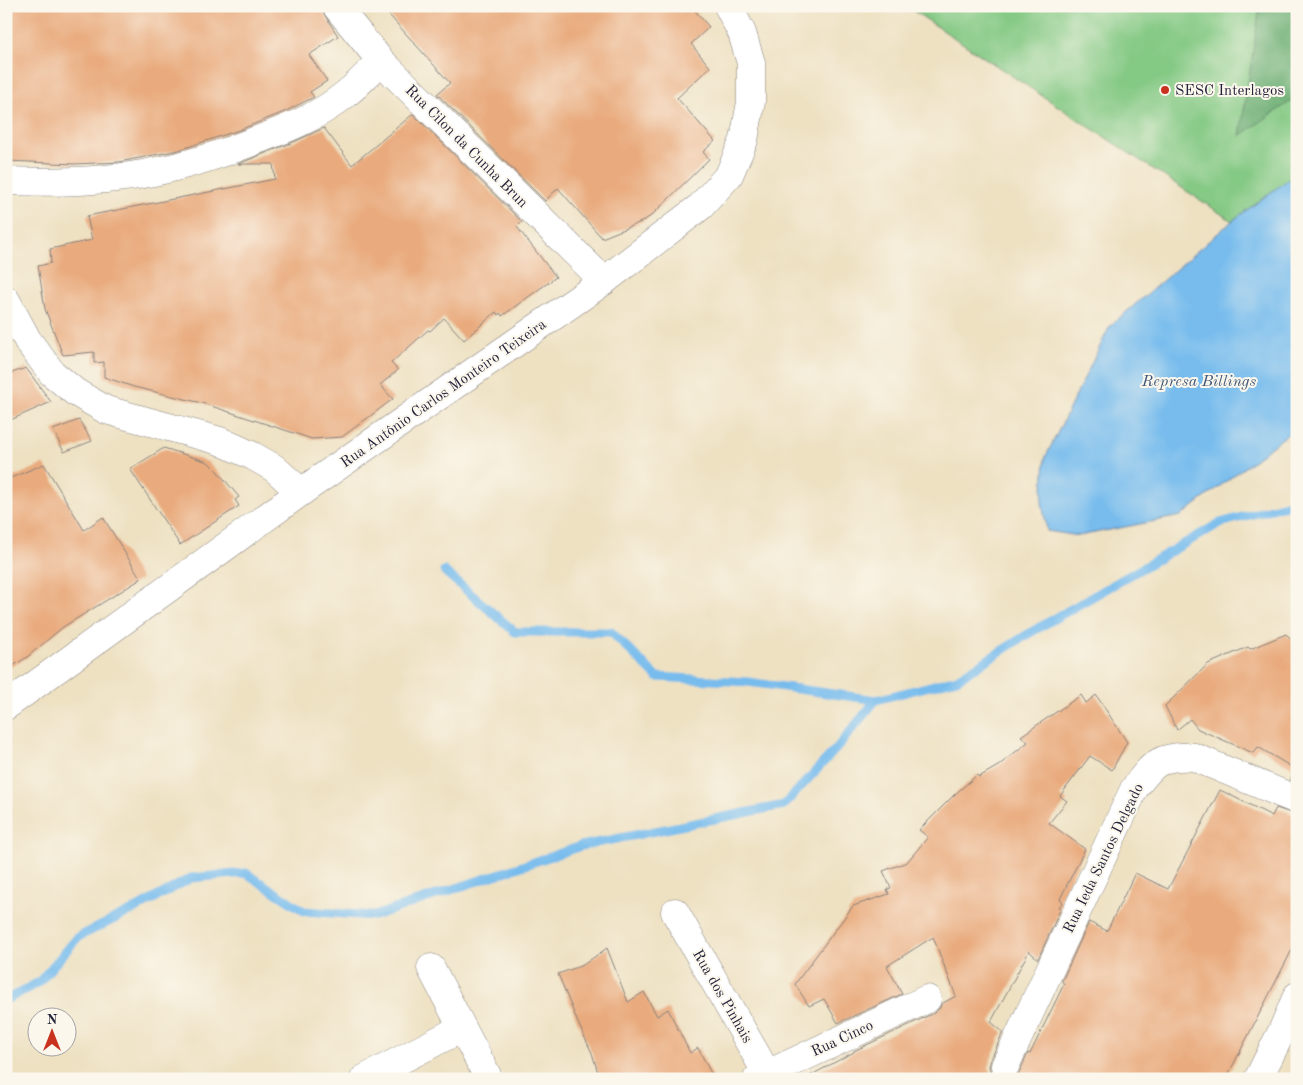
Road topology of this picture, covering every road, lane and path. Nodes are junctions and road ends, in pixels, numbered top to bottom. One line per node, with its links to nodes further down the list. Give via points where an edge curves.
1 (336, 6): 3 (street, Rua Cilon da Cunha Brun)
2 (728, 6): 5 (street, Rua Antônio Carlos Monteiro Teixeira, via 742,33 750,63 751,102 744,140 729,174 701,206)
3 (381, 61): 4 (street, via 342,98 312,116 221,154 157,172 107,179); 5 (street, Rua Cilon da Cunha Brun)
4 (6, 181)
5 (604, 281): 7 (street, Rua Antônio Carlos Monteiro Teixeira)
6 (6, 300): 7 (street, via 28,341 52,373 75,392 106,410 220,442 253,456 274,468)
7 (301, 492): 8 (street, Rua Antônio Carlos Monteiro Teixeira)
8 (6, 706)
9 (1297, 800): 16 (street, Rua Ieda Santos Delgado, via 1194,757 1176,756 1161,760 1148,771 1134,788)
10 (675, 912): 17 (street, Rua dos Pinhais)
11 (431, 968): 14 (street)
12 (1297, 996): 15 (street)
13 (927, 998): 17 (street, Rua Cinco)
14 (462, 1028): 18 (street); 19 (street)
15 (1290, 1040): 20 (street)
16 (1005, 1066)
17 (765, 1077)
18 (364, 1079)
19 (489, 1079)
20 (1258, 1079)

